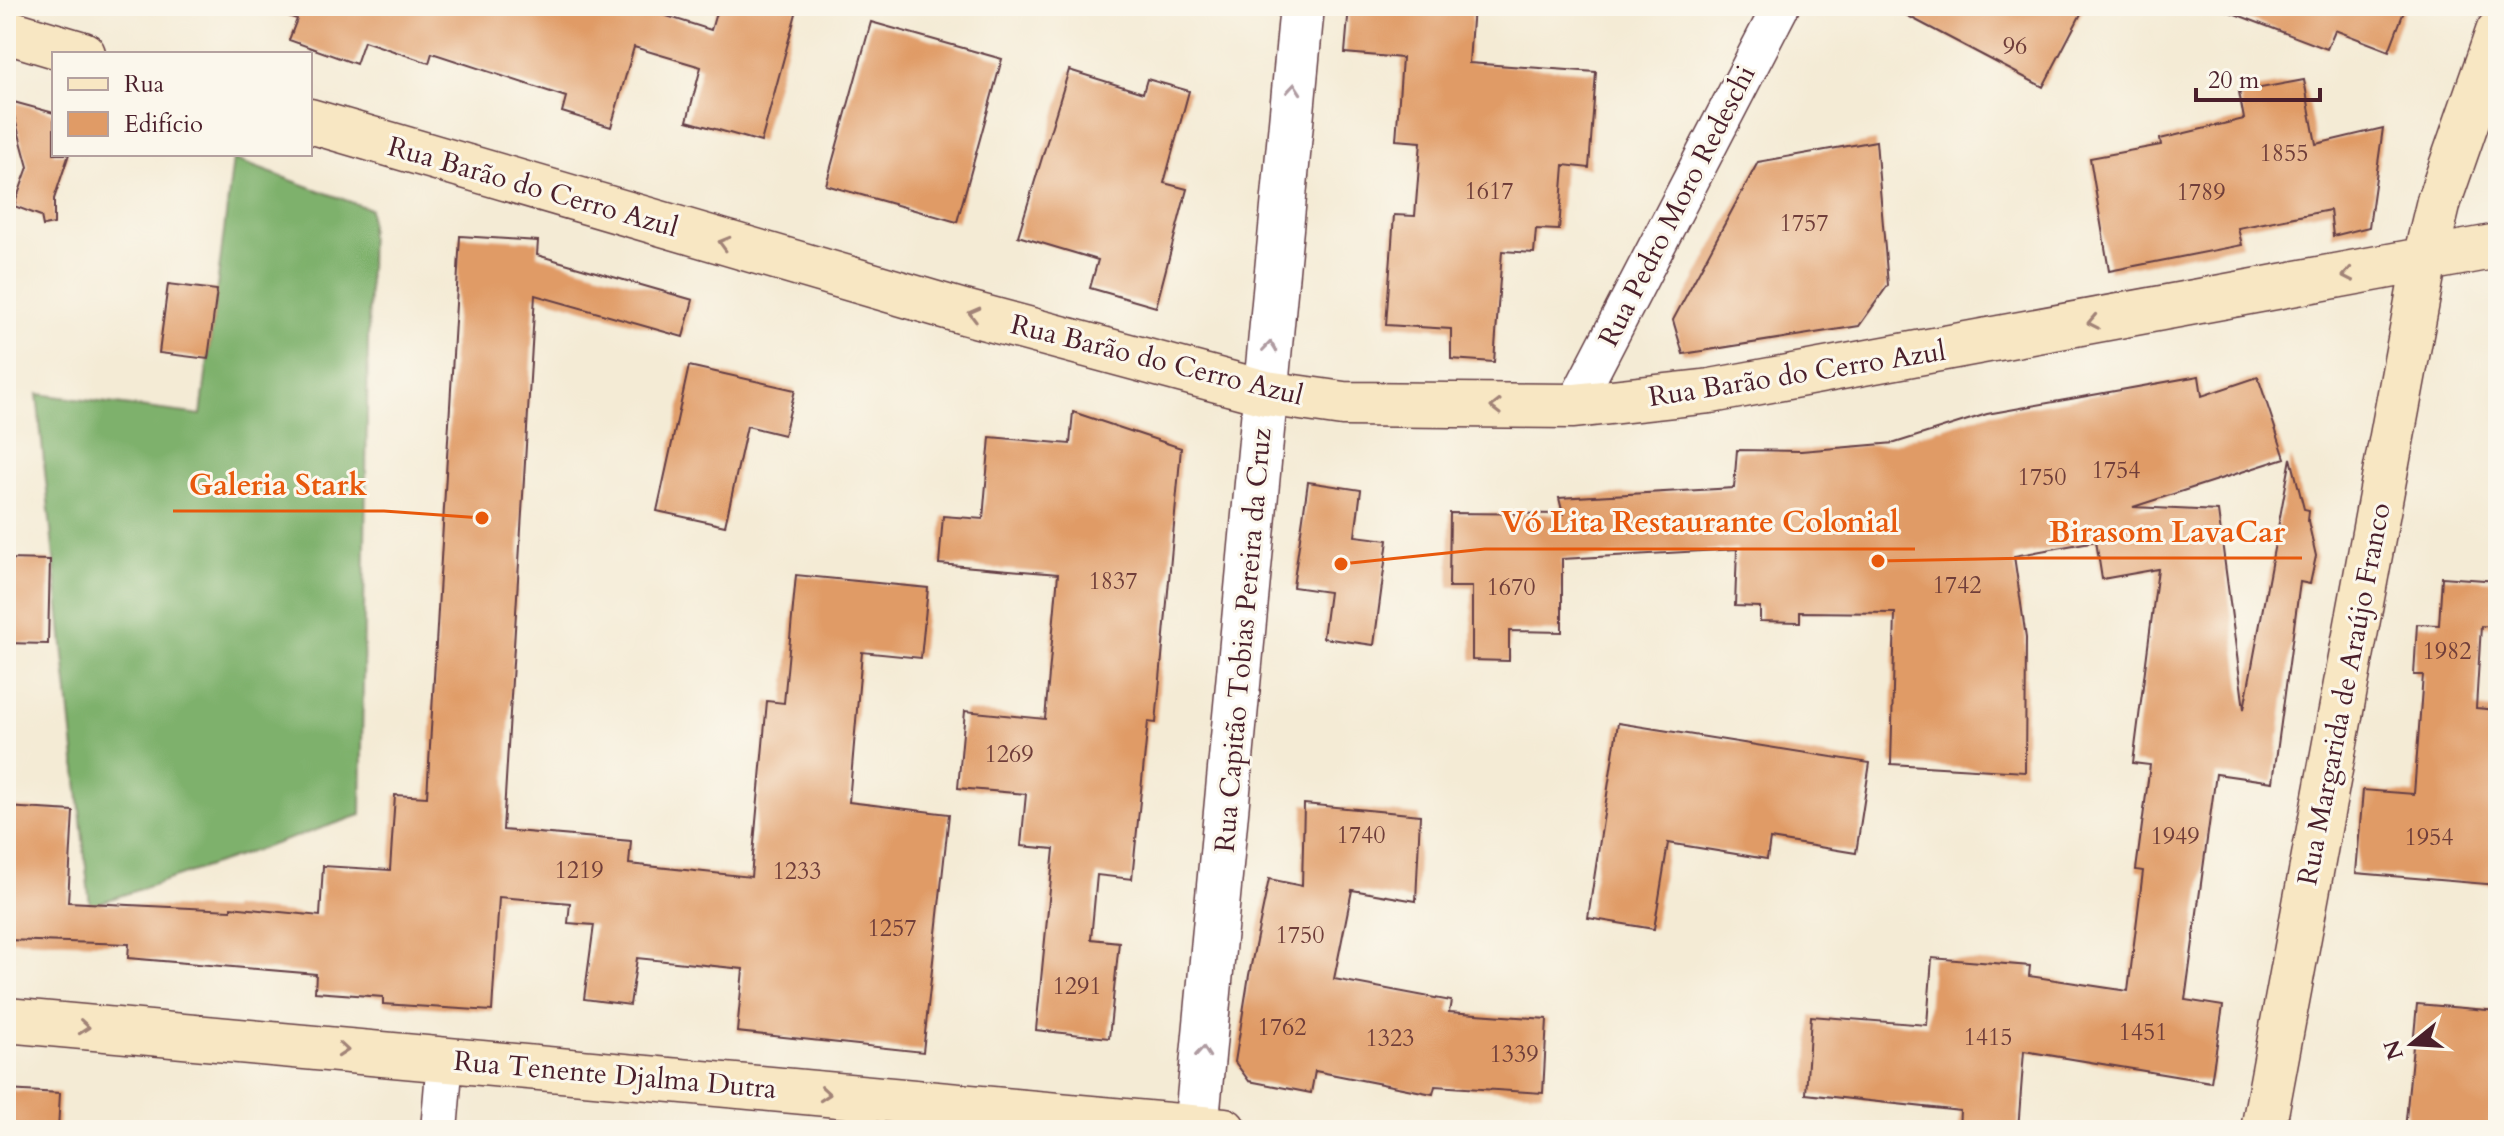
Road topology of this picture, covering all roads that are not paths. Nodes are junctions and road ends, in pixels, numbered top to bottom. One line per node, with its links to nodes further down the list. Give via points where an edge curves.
1 (1302, 6): 9 (street, Rua Capitão Tobias Pereira da Cruz, one-way to 1)
2 (1781, 6): 10 (street, Rua Pedro Moro Redeschi)
3 (6, 31): 5 (main road)
4 (2498, 32): 8 (main road, Rua Margarida de Araújo Franco, via 2439,201)
5 (76, 52)
6 (312, 122): 9 (main road, Rua Barão do Cerro Azul, one-way to 6, via 964,312)
7 (2498, 246): 8 (main road, Rua Barão do Cerro Azul)
8 (2425, 259): 10 (main road, Rua Barão do Cerro Azul, one-way to 10, via 1711,391); 15 (main road, Rua Margarida de Araújo Franco)
9 (1266, 393): 10 (main road, Rua Barão do Cerro Azul, one-way to 9, via 1343,404); 13 (street, Rua Capitão Tobias Pereira da Cruz, one-way to 9)
10 (1574, 406)
11 (6, 1020): 12 (main road, Rua Tenente Djalma Dutra, one-way to 12)
12 (445, 1060): 13 (main road, Rua Tenente Djalma Dutra, one-way to 13); 14 (street)
13 (1206, 1129)
14 (439, 1130)
15 (2263, 1130)

